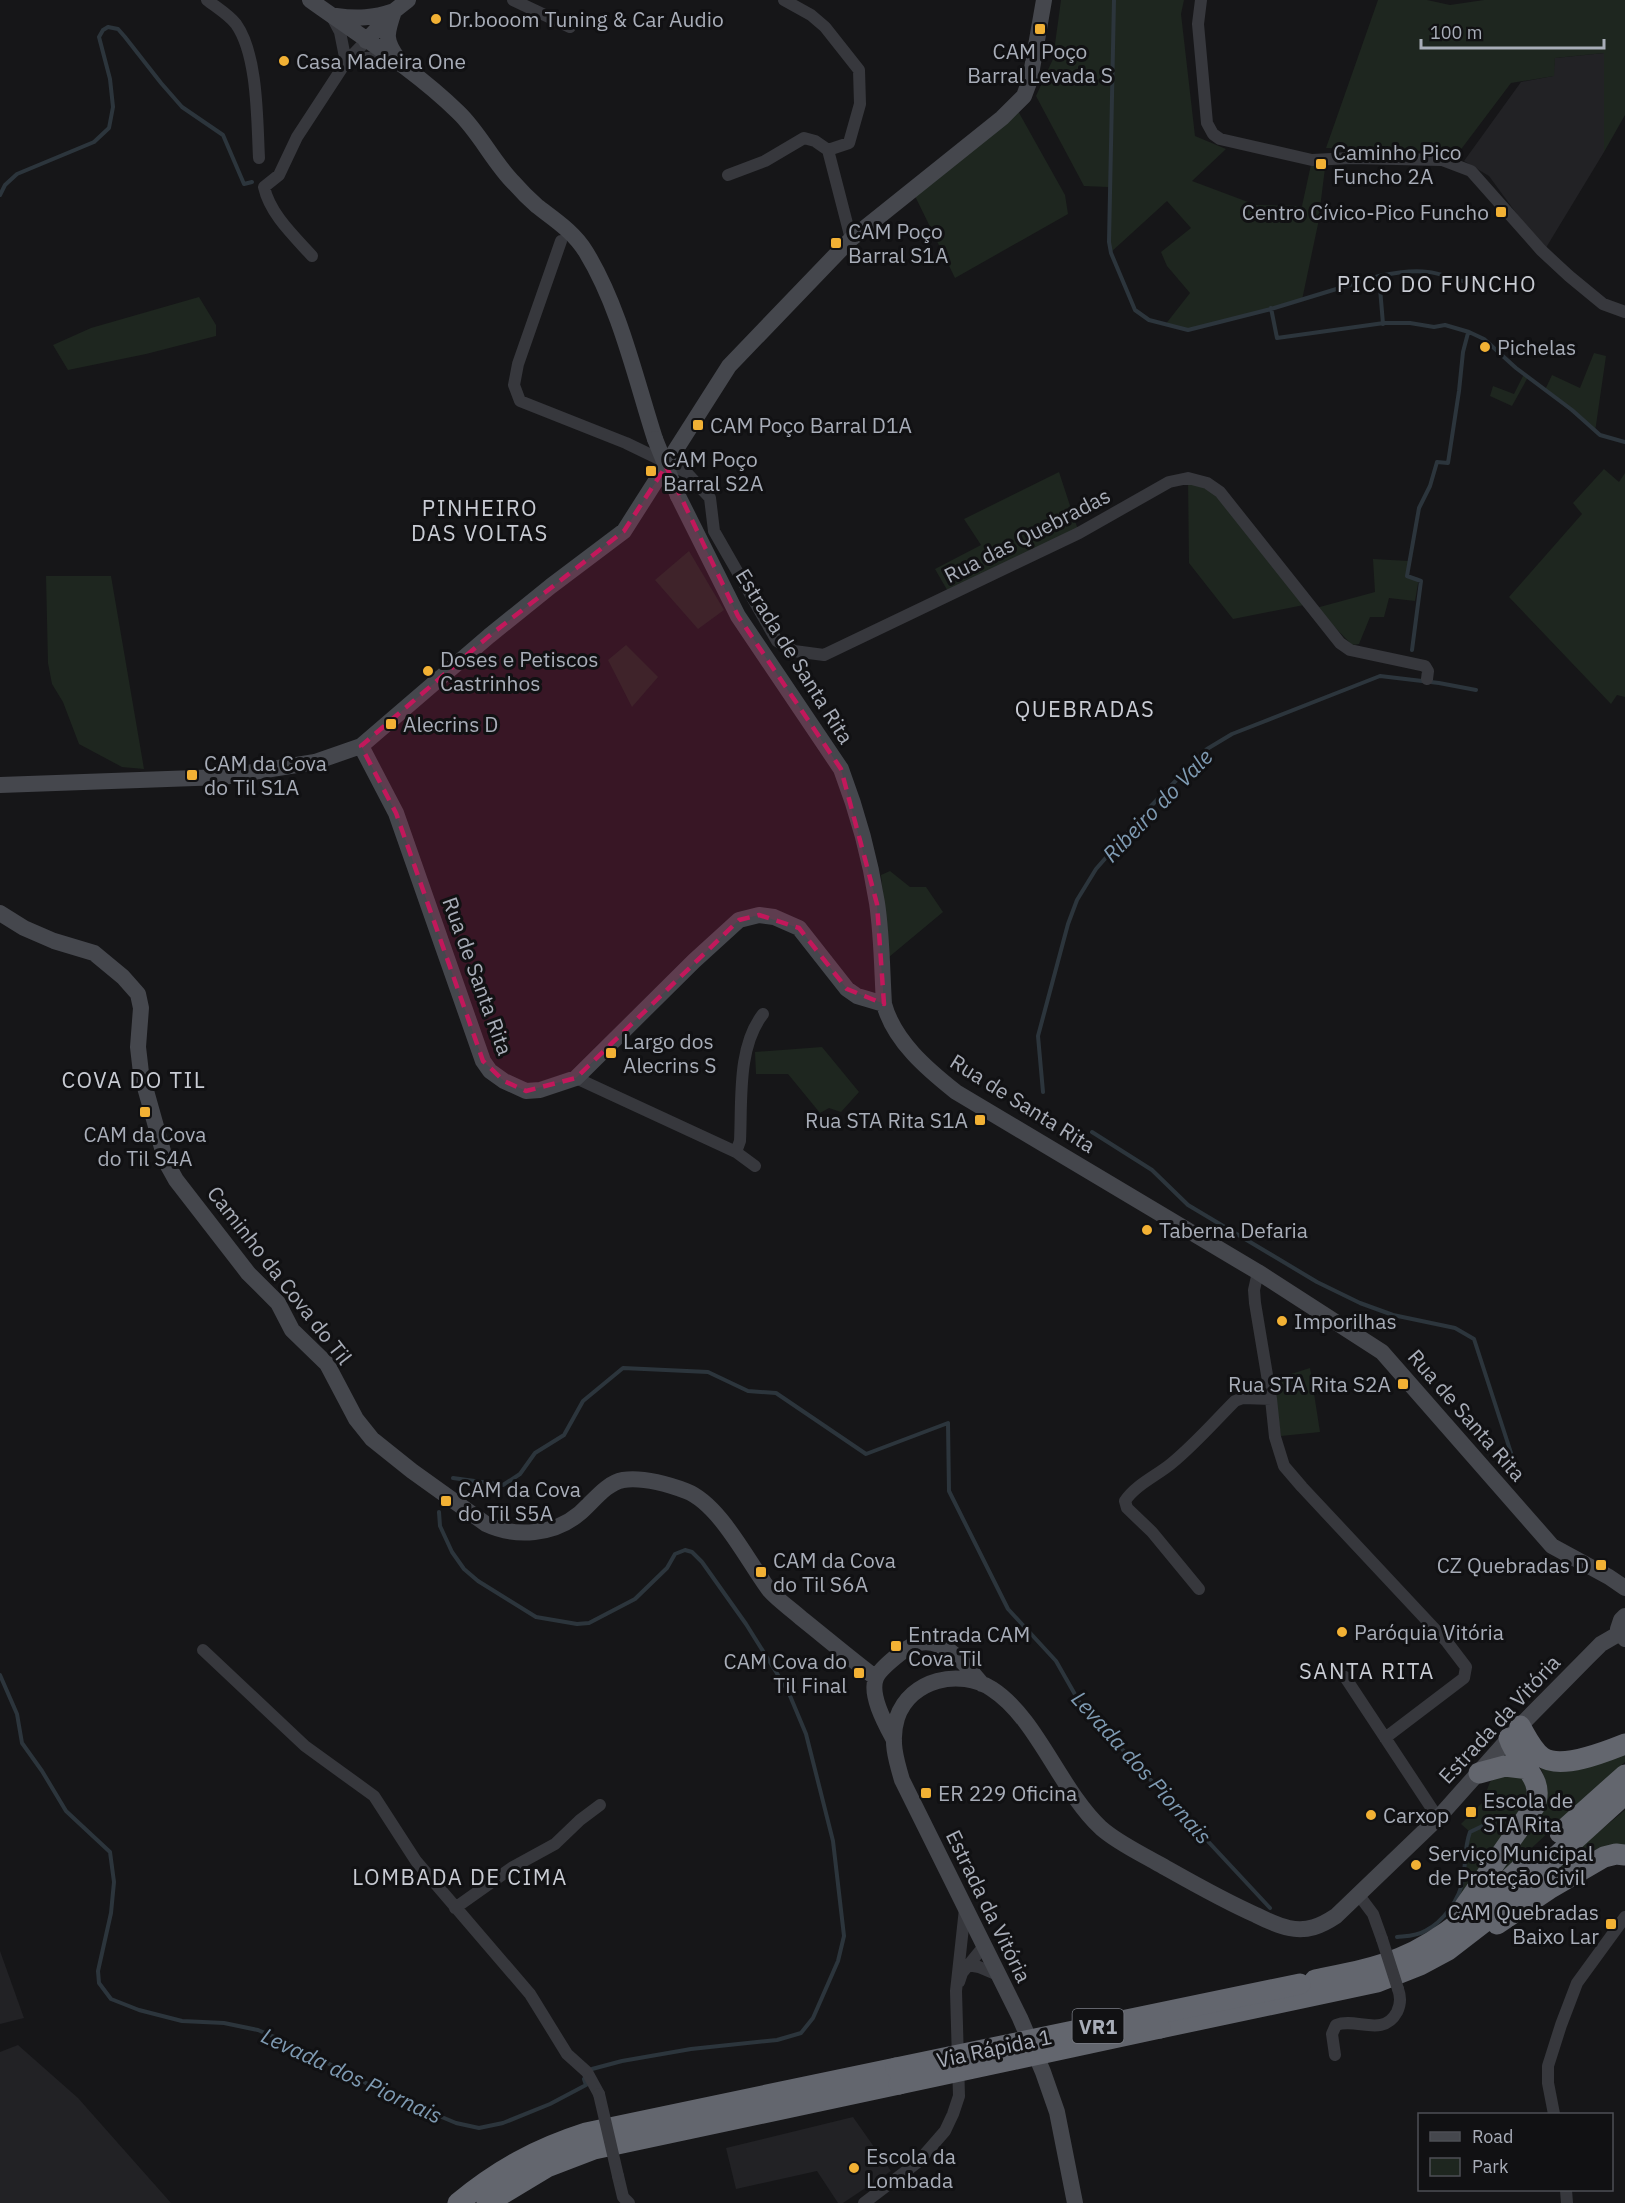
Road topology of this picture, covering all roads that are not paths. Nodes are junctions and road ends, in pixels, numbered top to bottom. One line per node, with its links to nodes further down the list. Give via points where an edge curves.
1 (207, 0): 15 (street, via 235,22 242,35 251,63)
2 (310, 0): 9 (street, Estrada de Santa Rita)
3 (408, 0): 8 (street)
4 (513, 0): 10 (street)
5 (784, 0): 14 (street, via 825,27 859,70 860,104 849,143)
6 (1044, 0): 19 (street, via 1024,96)
7 (1202, 0): 22 (street, via 1198,24 1207,123 1213,134 1220,139 1311,160 1442,160 1471,171 1569,276 1603,304)
8 (394, 11): 9 (street, via 356,19); 11 (street); 13 (street, Estrada de Santa Rita, via 387,38)
9 (331, 15): 11 (street, Estrada de Santa Rita); 12 (street, via 340,32)
10 (570, 27)
11 (366, 41): 12 (street); 13 (street, Estrada de Santa Rita)
12 (344, 56): 13 (street); 18 (street, via 279,175)
13 (397, 62): 28 (street, Estrada de Santa Rita, bridge, via 459,112 504,173 570,232 586,252 609,299 655,439 678,495 738,616 841,769 877,904)
14 (828, 150): 16 (street, via 804,138 765,161); 19 (street)
15 (259, 158)
16 (728, 175)
17 (252, 183): 18 (street)
18 (264, 187): 21 (street, via 274,210)
19 (852, 239): 23 (street, via 729,366)
20 (561, 241): 23 (street, via 518,363 514,385 520,401)
21 (312, 256)
22 (1625, 312)
23 (668, 463): 24 (street, Rua das Quebradas, via 686,472 711,498 714,531 777,641 794,651 824,655 1079,533 1169,482 1188,478 1207,483 1220,492 1340,643 1350,650 1425,666); 25 (street, via 624,531 551,586)
24 (1427, 679)
25 (361, 746): 26 (street, via 315,762 223,777); 30 (street, Rua de Santa Rita, via 396,813 471,1033 486,1066 504,1081 526,1091)
26 (0, 785)
27 (0, 913): 41 (street, Caminho da Cova do Til, via 54,941 94,953 138,994 141,1073 166,1162 248,1273 278,1304 292,1330 327,1364 352,1412 372,1439 499,1530 549,1530 578,1515 607,1488 623,1480 651,1481 702,1498 747,1554 771,1592)
28 (884, 1004): 30 (street, Rua de Santa Rita, via 847,989 799,928 759,915 739,920); 33 (street, Rua de Santa Rita, via 888,1019 904,1042 956,1092)
29 (763, 1014): 31 (street, via 753,1026 745,1052)
30 (576, 1077): 31 (street)
31 (736, 1152): 32 (street)
32 (755, 1166)
33 (1258, 1272): 34 (street, via 1255,1303); 36 (street, Rua de Santa Rita, via 1382,1352 1552,1546)
34 (1271, 1399): 35 (street, via 1235,1401 1188,1449 1132,1491 1125,1501 1126,1508 1152,1532); 46 (street, via 1275,1437 1284,1466 1448,1642 1466,1667 1464,1678)
35 (1199, 1588)
36 (1625, 1588)
37 (1625, 1616): 38 (street, via 1619,1624)
38 (1622, 1636): 45 (street, Estrada da Vitória, via 1601,1644)
39 (203, 1650): 57 (street, via 305,1746 374,1797 416,1861)
40 (1345, 1677): 46 (street)
41 (876, 1678): 42 (street, via 910,1646 933,1643 950,1651); 43 (street)
42 (982, 1684): 44 (street, Estrada da Vitória, via 948,1677 921,1688); 56 (street, Estrada da Vitória, via 1016,1711 1101,1828 1207,1891 1279,1925 1306,1930 1336,1916)
43 (877, 1696): 44 (street); 47 (street, via 878,1709)
44 (905, 1704): 47 (street, Estrada da Vitória, via 897,1718)
45 (1514, 1732): 48 (highway, via 1542,1757 1556,1762); 49 (highway, via 1515,1753); 50 (street, Estrada da Vitória)
46 (1385, 1738): 54 (street)
47 (894, 1740): 58 (street, Estrada da Vitória, via 902,1780)
48 (1625, 1744)
49 (1528, 1769): 50 (highway, via 1505,1766); 60 (highway, via 1539,1796 1534,1807 1456,1918)
50 (1479, 1773): 54 (street, Estrada da Vitória)
51 (1625, 1774): 60 (highway, Via Rápida 1 / VR1)
52 (1625, 1794): 60 (highway, Via Rápida 1 / VR1, via 1483,1923)
53 (600, 1805): 57 (street, via 555,1844 513,1867)
54 (1438, 1818): 56 (street, Estrada da Vitória)
55 (1622, 1857): 60 (highway, via 1604,1857 1488,1930)
56 (1358, 1894): 65 (street, bridge, via 1373,1914 1400,2003 1386,2023 1372,2027 1346,2022 1336,2025 1332,2034)
57 (455, 1908): 70 (street, bridge, via 530,1994 567,2054 587,2072 599,2094 623,2197)
58 (965, 1909): 61 (street, Estrada da Vitória); 64 (street)
59 (1625, 1917): 66 (street, via 1577,1983 1561,2025 1548,2066)
60 (1444, 1943): 67 (highway, Via Rápida 1 / VR1, bridge, via 1302,1991 898,2076 594,2149)
61 (984, 1946): 62 (street); 63 (street, Estrada da Vitória)
62 (968, 1965): 63 (street); 64 (street)
63 (998, 1975): 72 (street, Estrada da Vitória, via 1020,2018 1057,2112)
64 (956, 1992): 71 (street, via 959,2096 953,2114 945,2131 918,2162)
65 (1335, 2055)
66 (1554, 2113)
67 (513, 2174): 68 (highway, Via Rápida 1 / VR1); 69 (highway, Via Rápida 1 / VR1)
68 (458, 2203)
69 (488, 2203)
70 (628, 2203)
71 (864, 2203)
72 (1075, 2203)

